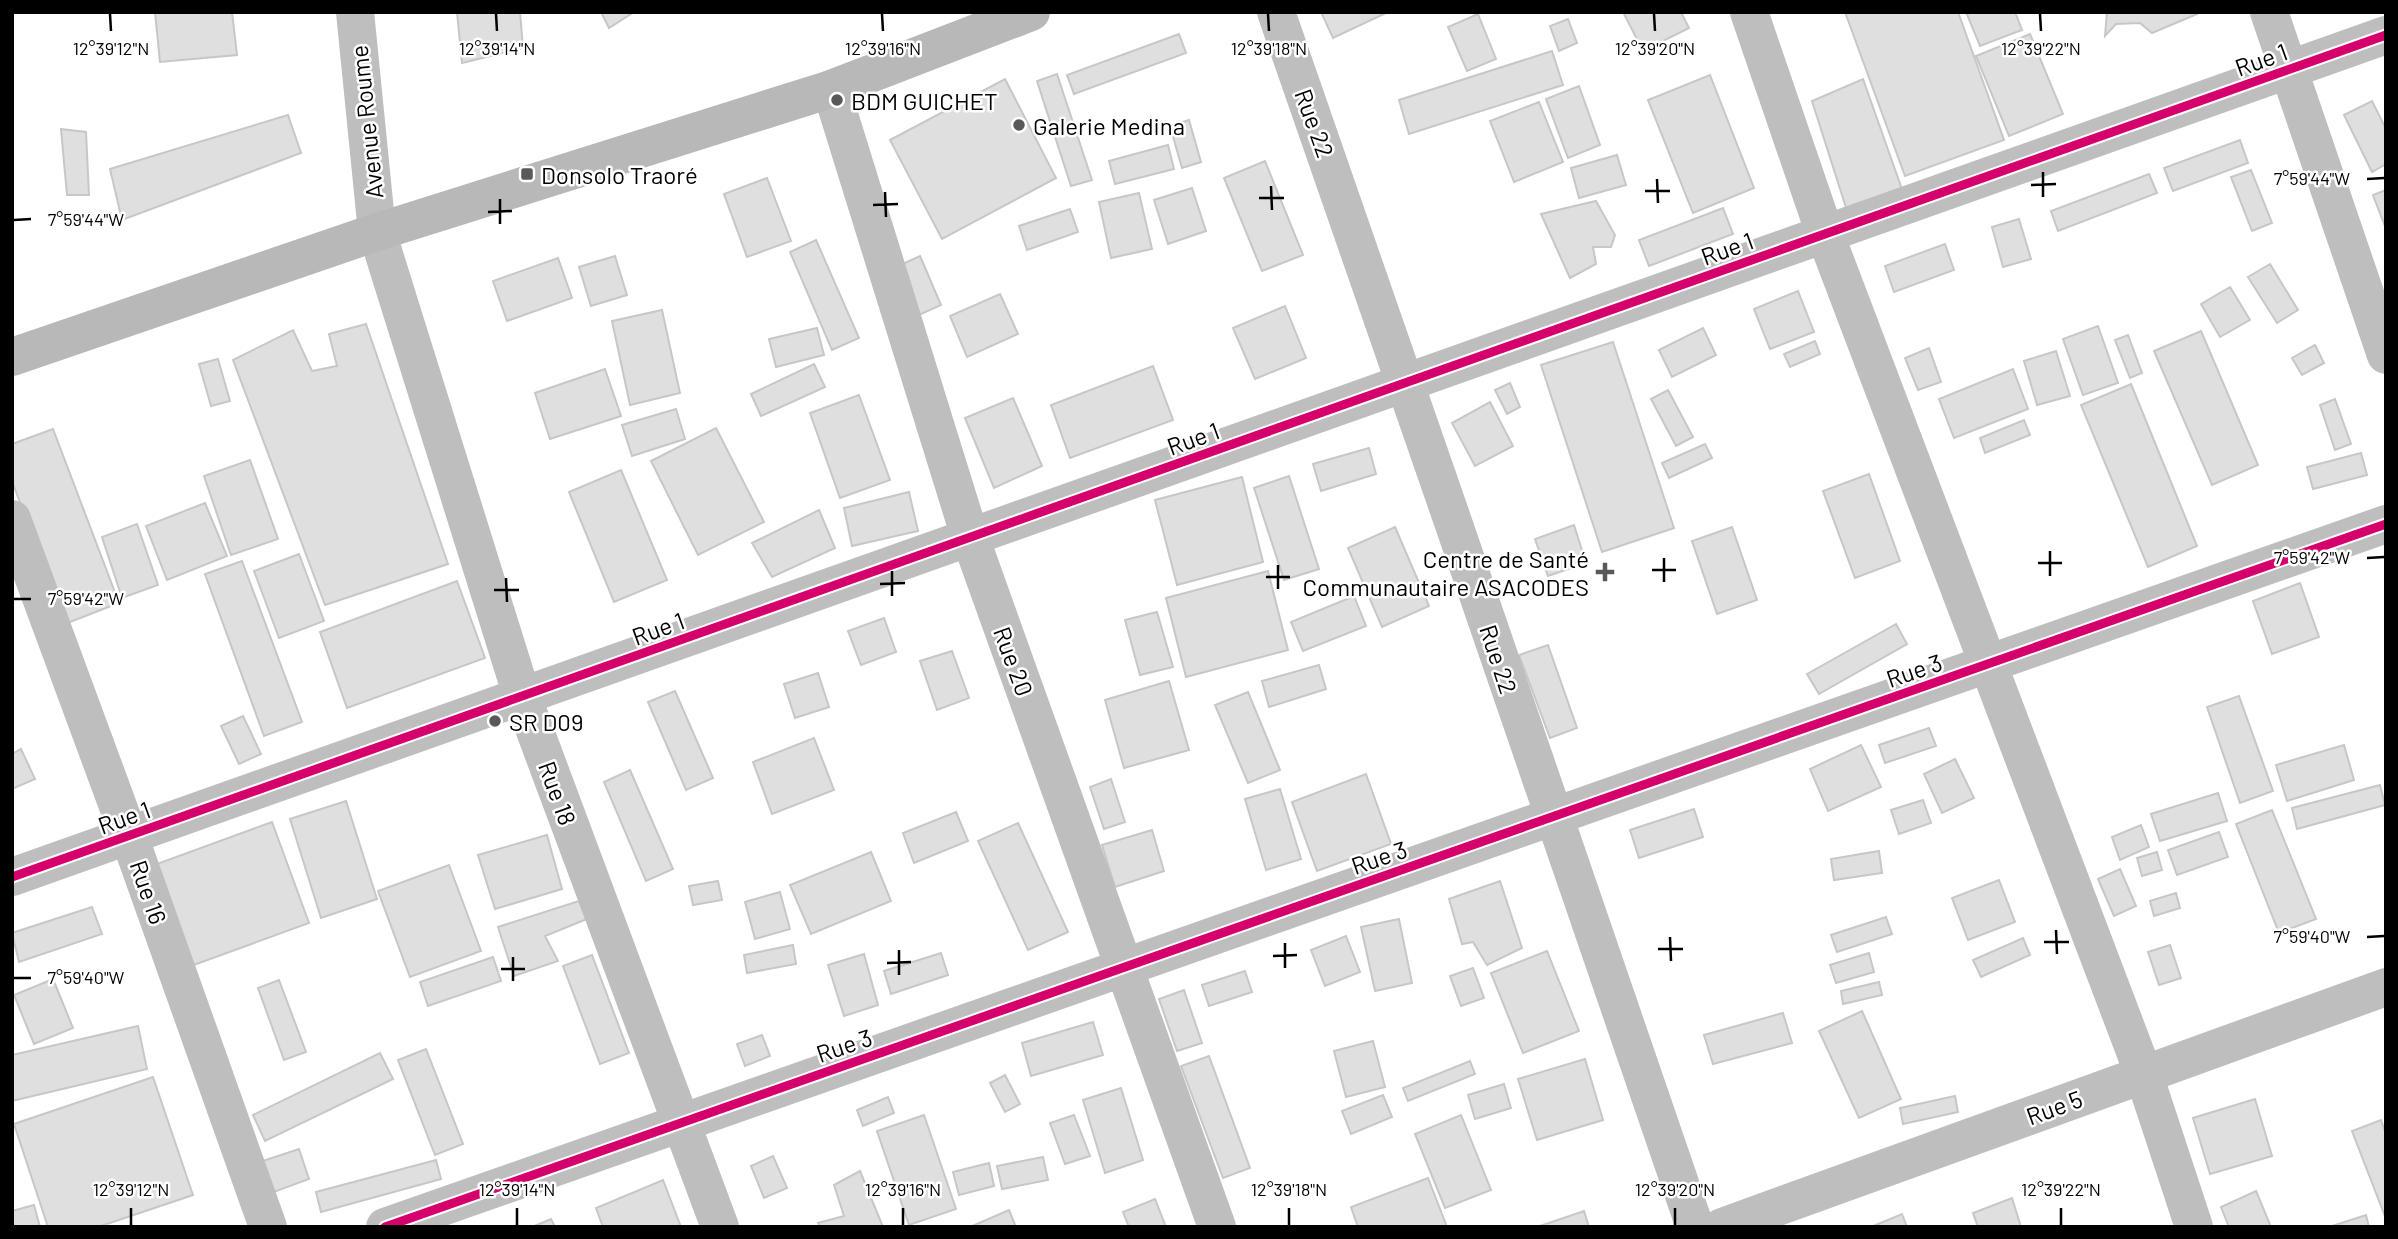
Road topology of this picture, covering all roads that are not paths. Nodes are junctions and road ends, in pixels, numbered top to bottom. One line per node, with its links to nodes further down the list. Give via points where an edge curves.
1 (355, 12): 9 (street, Avenue Roume)
2 (1031, 12): 8 (main road)
3 (1276, 12): 13 (street, Rue 22)
4 (1749, 12): 10 (street)
5 (2269, 12): 7 (street)
6 (2386, 35): 7 (street, Rue 1)
7 (2288, 70): 10 (street, Rue 1); 11 (street)
8 (831, 89): 9 (main road); 16 (street, Rue 20)
9 (377, 232): 12 (main road); 18 (street, Rue 18)
10 (1825, 234): 13 (street, Rue 1); 17 (street)
11 (2386, 355)
12 (12, 357)
13 (1408, 382): 16 (street, Rue 1); 19 (street, Rue 22)
14 (12, 519): 20 (street, Rue 16)
15 (2386, 524): 17 (street, Rue 3)
16 (970, 537): 18 (street, Rue 1); 22 (street, Rue 20)
17 (1988, 664): 19 (street, Rue 3); 24 (street)
18 (522, 696): 20 (street, Rue 1); 25 (street, Rue 18)
19 (1552, 817): 22 (street, Rue 3); 30 (street, Rue 22)
20 (129, 836): 21 (street, Rue 1); 26 (street, Rue 16)
21 (12, 877)
22 (1124, 968): 25 (street, Rue 3); 29 (street, Rue 20)
23 (2386, 988): 24 (street, Rue 5)
24 (2144, 1075): 31 (street, Rue 5); 32 (street)
25 (681, 1123): 27 (street, Rue 3); 28 (street, Rue 18)
26 (268, 1227)
27 (385, 1227)
28 (720, 1227)
29 (1217, 1227)
30 (1695, 1227)
31 (1722, 1227)
32 (2194, 1227)

